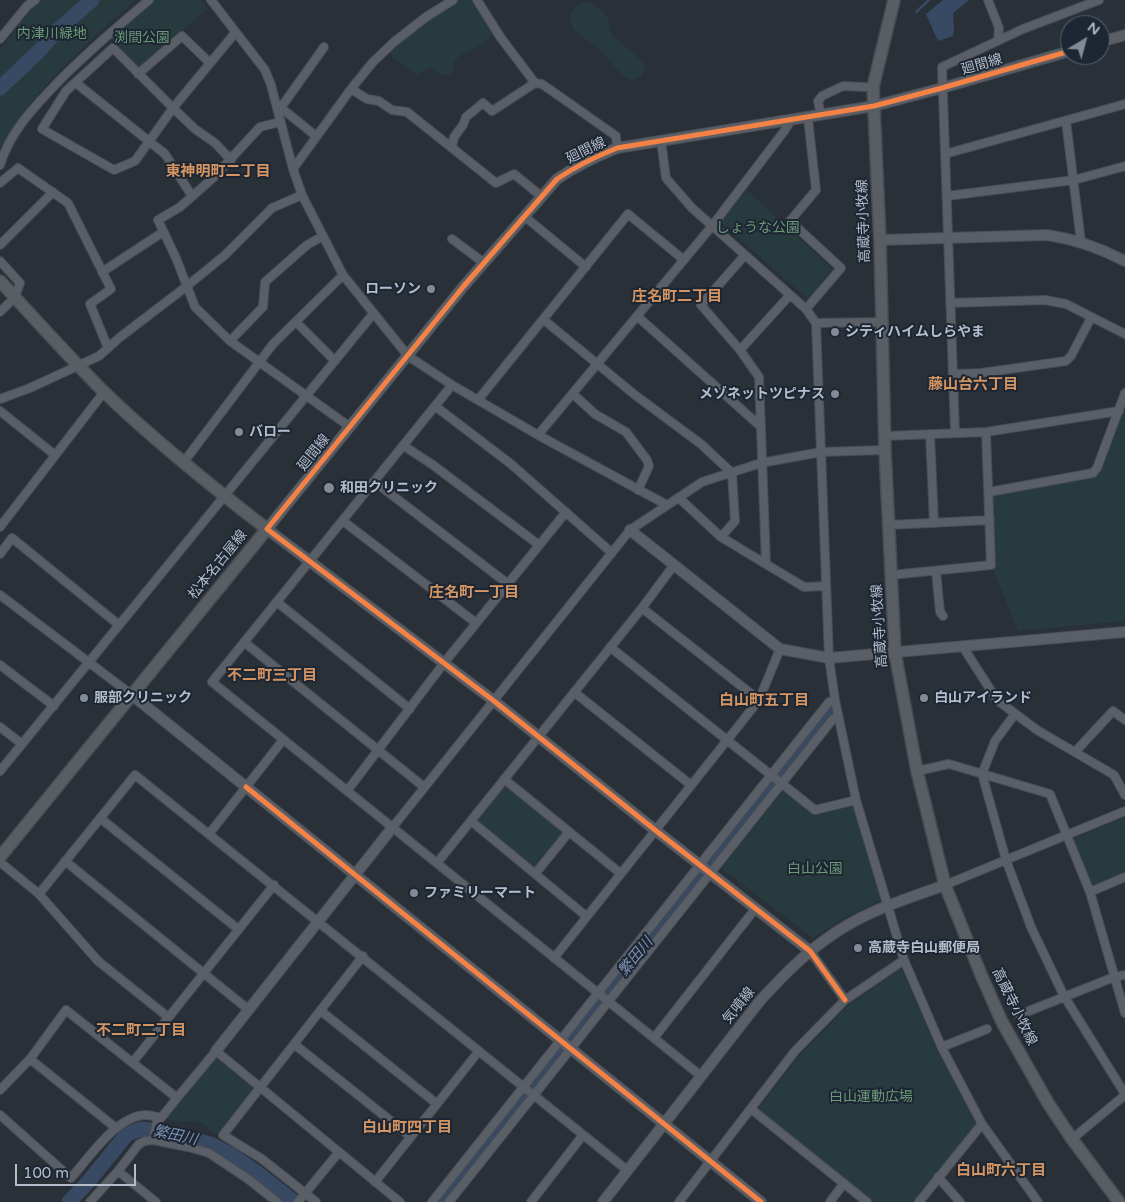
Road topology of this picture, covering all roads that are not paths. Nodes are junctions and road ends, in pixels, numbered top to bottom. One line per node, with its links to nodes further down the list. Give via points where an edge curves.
1 (35, 0): 12 (street)
2 (148, 0): 39 (street, via 90,50 33,107)
3 (211, 0): 9 (street)
4 (453, 0): 22 (street, via 426,16 394,42)
5 (477, 0): 19 (street)
6 (894, 0): 24 (main road, 高蔵寺小牧線, via 873,87)
7 (988, 0): 13 (street, via 999,28)
8 (1099, 0): 13 (street)
9 (235, 33): 16 (street); 26 (street, via 265,70)
10 (1125, 35): 11 (street)
11 (1110, 39)
12 (0, 40)
13 (998, 40): 21 (street, via 942,67)
14 (324, 46): 26 (street)
15 (1060, 54): 21 (street, 廻間線)
16 (210, 63): 17 (street, via 182,36); 25 (street)
17 (138, 74): 18 (street, via 113,48); 25 (street)
18 (76, 82): 34 (street); 34 (street, via 66,91 42,129 114,170 135,161)
19 (535, 83): 35 (street, via 492,111 483,103 466,117); 36 (street, via 542,84 616,136)
20 (865, 87): 27 (street, via 843,86 822,96 818,101)
21 (942, 88): 24 (street, 廻間線); 37 (street)
22 (351, 89): 32 (street); 35 (street, via 392,110 407,112)
23 (1125, 104): 30 (street)
24 (874, 106): 27 (street, 廻間線); 55 (main road, 高蔵寺小牧線)
25 (173, 108): 34 (street); 38 (street)
26 (279, 108): 31 (street); 32 (street)
27 (821, 115): 28 (street, 廻間線)
28 (808, 118): 29 (street, 廻間線); 71 (street, via 816,190 790,221 841,268)
29 (791, 120): 33 (street, 廻間線); 50 (street, via 745,186)
30 (1066, 121): 37 (street); 42 (street)
31 (280, 122): 38 (street, via 260,127); 41 (street)
32 (316, 136): 41 (street)
33 (661, 141): 36 (street, 廻間線); 50 (street, via 666,178)
34 (149, 142): 46 (street, via 165,154)
35 (452, 147): 47 (street, via 496,183 514,174)
36 (617, 148): 47 (street, 廻間線, via 572,168)
37 (945, 154): 48 (street)
38 (231, 160): 46 (street)
39 (0, 164)
40 (1125, 166): 42 (street)
41 (293, 169): 45 (street)
42 (1074, 180): 48 (street); 56 (street)
43 (0, 183): 44 (street, via 18,168)
44 (53, 192): 57 (street); 64 (street, via 68,202)
45 (302, 195): 52 (street); 67 (street, via 272,208 225,255)
46 (192, 196): 51 (street, via 158,220)
47 (542, 196): 49 (street, 廻間線)
48 (947, 196): 53 (street)
49 (524, 216): 62 (street, 廻間線); 63 (street)
50 (712, 226): 58 (street); 59 (street)
51 (163, 232): 64 (street); 67 (street)
52 (323, 236): 65 (street); 81 (street, via 307,245 265,282 263,307)
53 (948, 238): 55 (street); 56 (street, via 1032,234); 70 (street)
54 (452, 240): 62 (street)
55 (880, 240): 78 (main road, 高蔵寺小牧線)
56 (1081, 242): 61 (street)
57 (0, 245)
58 (745, 255): 68 (street); 83 (street, via 701,305)
59 (684, 260): 63 (street, via 628,214); 74 (street)
60 (0, 261): 69 (street, via 20,283)
61 (1125, 262)
62 (484, 264): 84 (street, 廻間線)
63 (586, 267): 76 (street)
64 (102, 272): 82 (street, via 112,289 90,304)
65 (343, 275): 73 (street); 77 (street)
66 (0, 281): 69 (main road, 松本名古屋線)
67 (187, 286): 81 (street, via 194,307); 82 (street)
68 (790, 295): 71 (street); 83 (street)
69 (14, 297): 72 (street); 88 (main road, 松本名古屋線)
70 (950, 303): 75 (street, via 1045,300 1066,304); 89 (street)
71 (806, 309): 79 (street)
72 (0, 312)
73 (373, 314): 84 (street); 85 (street)
74 (637, 316): 87 (street); 100 (street)
75 (1091, 318): 80 (street); 89 (street, via 1066,361)
76 (544, 320): 87 (street); 96 (street)
77 (296, 322): 85 (street); 86 (street)
78 (882, 322): 79 (street); 106 (main road, 高蔵寺小牧線)
79 (816, 323): 109 (street)
80 (1125, 334)
81 (230, 341): 86 (street)
82 (108, 348): 88 (street)
83 (740, 350): 100 (street, via 759,377)
84 (408, 356): 90 (street); 101 (street, 廻間線)
85 (335, 361): 94 (street)
86 (261, 362): 94 (street); 111 (street)
87 (598, 364): 93 (street); 113 (street, via 701,444)
88 (79, 366): 91 (main road, 松本名古屋線); 95 (street)
89 (954, 374): 102 (street)
90 (452, 385): 96 (street); 97 (street)
91 (104, 392): 110 (street); 111 (main road, 松本名古屋線)
92 (1125, 393): 99 (street)
93 (573, 394): 105 (street); 115 (street, via 595,414 626,432 647,460 649,466)
94 (307, 395): 101 (street); 117 (street)
95 (0, 399)
96 (478, 400): 105 (street)
97 (435, 406): 107 (street); 120 (street, via 511,464)
98 (0, 411): 110 (street)
99 (1118, 411): 103 (street); 116 (street, via 1098,468 1093,473)
100 (760, 426): 112 (street)
101 (350, 427): 126 (street, 廻間線)
102 (955, 432): 103 (street); 104 (street)
103 (986, 432): 116 (street)
104 (930, 434): 106 (street); 123 (street)
105 (538, 435): 115 (street)
106 (885, 436): 108 (main road, 高蔵寺小牧線)
107 (404, 446): 114 (street); 129 (street)
108 (885, 450): 109 (street); 124 (main road, 高蔵寺小牧線)
109 (821, 452): 112 (street); 138 (street)
110 (55, 455): 125 (street)
111 (183, 463): 117 (main road, 松本名古屋線)
112 (761, 463): 113 (street); 133 (street)
113 (732, 473): 118 (street, via 702,482); 128 (street, via 735,521)
114 (375, 482): 122 (street); 137 (street)
115 (638, 490): 119 (street)
116 (989, 492): 121 (street)
117 (225, 497): 126 (main road, 松本名古屋線); 144 (street)
118 (679, 498): 119 (street); 128 (street)
119 (667, 505): 127 (street)
120 (566, 512): 129 (street); 130 (street)
121 (990, 520): 123 (street); 135 (street, via 991,565)
122 (343, 521): 132 (street); 143 (street)
123 (934, 523): 124 (street)
124 (889, 525): 136 (main road, 高蔵寺小牧線)
125 (0, 527)
126 (267, 529): 132 (street); 156 (main road, 松本名古屋線)
127 (630, 530): 130 (street); 134 (street)
128 (721, 537): 133 (street)
129 (539, 545): 137 (street)
130 (612, 553): 159 (street)
131 (0, 554): 144 (street, via 12,538)
132 (310, 562): 140 (street); 153 (street)
133 (766, 564): 138 (street, via 804,587)
134 (674, 565): 141 (street); 149 (street)
135 (936, 571): 136 (street); 142 (street)
136 (891, 575): 150 (main road, 高蔵寺小牧線)
137 (508, 584): 143 (street)
138 (826, 586): 151 (street)
139 (0, 595): 152 (street)
140 (277, 602): 146 (street); 161 (street)
141 (642, 608): 147 (street); 157 (street)
142 (943, 616)
143 (476, 623): 153 (street)
144 (119, 625): 152 (street)
145 (1125, 632): 148 (street)
146 (244, 642): 167 (street, via 212,682); 170 (street)
147 (610, 647): 155 (street); 168 (street)
148 (963, 647): 150 (street); 162 (street, via 997,700)
149 (780, 649): 151 (street); 157 (street)
150 (894, 653): 151 (street); 173 (main road, 高蔵寺小牧線)
151 (829, 658): 158 (street)
152 (89, 662): 156 (street); 160 (street)
153 (444, 663): 159 (street); 161 (street)
154 (0, 665): 160 (street)
155 (574, 692): 166 (street); 178 (street)
156 (132, 695): 179 (street); 192 (main road, 松本名古屋線)
157 (759, 700): 168 (street)
158 (835, 700): 163 (street); 175 (street, via 830,702)
159 (494, 701): 166 (street); 180 (street)
160 (54, 706): 169 (street)
161 (410, 709): 170 (street)
162 (1015, 714): 171 (street); 174 (street, via 995,741)
163 (839, 718): 177 (street, via 833,718); 183 (street)
164 (1125, 720): 171 (street, via 1113,711)
165 (0, 727): 169 (street)
166 (538, 736): 176 (street); 188 (street)
167 (283, 740): 179 (street); 181 (street)
168 (727, 740): 175 (street); 178 (street)
169 (22, 744): 172 (street)
170 (378, 750): 180 (street); 181 (street)
171 (1075, 752): 182 (street, via 1114,775)
172 (0, 771)
173 (916, 771): 174 (street, via 949,764); 204 (main road, 高蔵寺小牧線)
174 (982, 774): 191 (street, via 1050,794); 193 (street)
175 (772, 775): 177 (street); 197 (street)
176 (504, 779): 186 (street); 189 (street)
177 (782, 783): 183 (street, via 815,810); 198 (street)
178 (691, 785): 188 (street)
179 (246, 787): 190 (street); 201 (street)
180 (424, 788): 187 (street)
181 (347, 791): 187 (street)
182 (1125, 795)
183 (856, 800): 207 (street)
184 (1125, 811): 191 (street)
185 (100, 818): 190 (street, via 135,774); 194 (street); 211 (street)
186 (471, 821): 196 (street); 199 (street)
187 (392, 828): 196 (street); 201 (street)
188 (655, 830): 197 (street); 200 (street)
189 (569, 832): 199 (street); 200 (street)
190 (210, 834): 203 (street)
191 (1067, 835): 193 (street); 205 (street)
192 (0, 857)
193 (1006, 860): 204 (street); 220 (street, via 1031,927)
194 (65, 861): 206 (street); 216 (street)
195 (0, 862): 206 (street)
196 (437, 863): 214 (street)
197 (700, 866): 198 (street); 219 (street)
198 (709, 873): 208 (street); 222 (street)
199 (535, 874): 209 (street)
200 (620, 874): 209 (street)
201 (355, 875): 210 (street); 230 (street)
202 (1125, 877): 205 (street)
203 (274, 885): 210 (street); 211 (street)
204 (945, 885): 207 (street, 気噴線); 254 (main road, 高蔵寺小牧線, via 1002,1022)
205 (1090, 892): 218 (street)
206 (39, 894): 227 (street, via 98,961)
207 (887, 907): 212 (street, 気噴線, via 846,926); 215 (street)
208 (755, 909): 212 (street); 229 (street)
209 (586, 916): 214 (street)
210 (319, 921): 213 (street); 223 (street)
211 (238, 929): 216 (street)
212 (810, 951): 221 (street); 238 (street, 気噴線, via 759,1002)
213 (363, 956): 224 (street); 234 (street)
214 (554, 958): 219 (street)
215 (904, 960): 221 (street); 232 (street)
216 (204, 973): 223 (street); 227 (street)
217 (1125, 975): 218 (street)
218 (1114, 977): 220 (street); 225 (street)
219 (598, 993): 222 (street); 230 (street)
220 (1064, 996): 226 (street); 243 (street)
221 (845, 1000): 246 (street, via 795,1051)
222 (608, 1001): 229 (street); 233 (street)
223 (248, 1010): 235 (street)
224 (321, 1010): 231 (street); 245 (street)
225 (1125, 1013)
226 (1019, 1015)
227 (168, 1017): 237 (street)
228 (987, 1029): 232 (street)
229 (654, 1038): 238 (street)
230 (561, 1040): 233 (street); 239 (street)
231 (294, 1044): 240 (street); 253 (street)
232 (942, 1047): 250 (street)
233 (571, 1048): 242 (street); 249 (street)
234 (479, 1051): 239 (street); 245 (street)
235 (216, 1052): 240 (street); 244 (street)
236 (30, 1059): 237 (street, via 66,1010); 241 (street); 251 (street)
237 (133, 1062): 244 (street)
238 (701, 1076): 249 (street, 気噴線)
239 (524, 1086): 242 (street); 270 (street)
240 (259, 1087): 256 (street); 263 (street, via 223,1135 262,1159)
241 (0, 1090)
242 (533, 1094): 252 (street); 271 (street)
243 (1125, 1095): 254 (street)
244 (177, 1098): 248 (street)
245 (437, 1104): 253 (street)
246 (751, 1109): 257 (street); 262 (street)
247 (0, 1115): 251 (street, via 71,1178)
248 (158, 1118): 251 (street, via 145,1115 127,1120); 255 (street)
249 (664, 1124): 257 (street); 258 (street, 気噴線)
250 (982, 1124): 260 (street); 280 (street)
251 (116, 1128)
252 (583, 1134): 258 (street); 272 (street)
253 (411, 1137): 261 (street)
254 (1072, 1139): 281 (main road, 高蔵寺小牧線)
255 (153, 1140): 259 (street, via 139,1144); 266 (street, via 209,1154)
256 (339, 1152): 261 (street); 263 (street)
257 (710, 1162): 274 (street); 275 (street)
258 (627, 1170): 273 (street, 気噴線)
259 (118, 1171): 264 (street); 265 (street)
260 (938, 1177): 278 (street); 279 (street)
261 (375, 1182): 269 (street)
262 (844, 1183): 276 (street); 277 (street)
263 (305, 1194): 267 (street); 268 (street)
264 (90, 1202)
265 (156, 1202)
266 (277, 1202)
267 (298, 1202)
268 (316, 1202)
269 (400, 1202)
270 (432, 1202)
271 (449, 1202)
272 (531, 1202)
273 (603, 1202)
274 (680, 1202)
275 (762, 1202)
276 (830, 1202)
277 (867, 1202)
278 (919, 1202)
279 (960, 1202)
280 (1038, 1202)
281 (1119, 1202)

